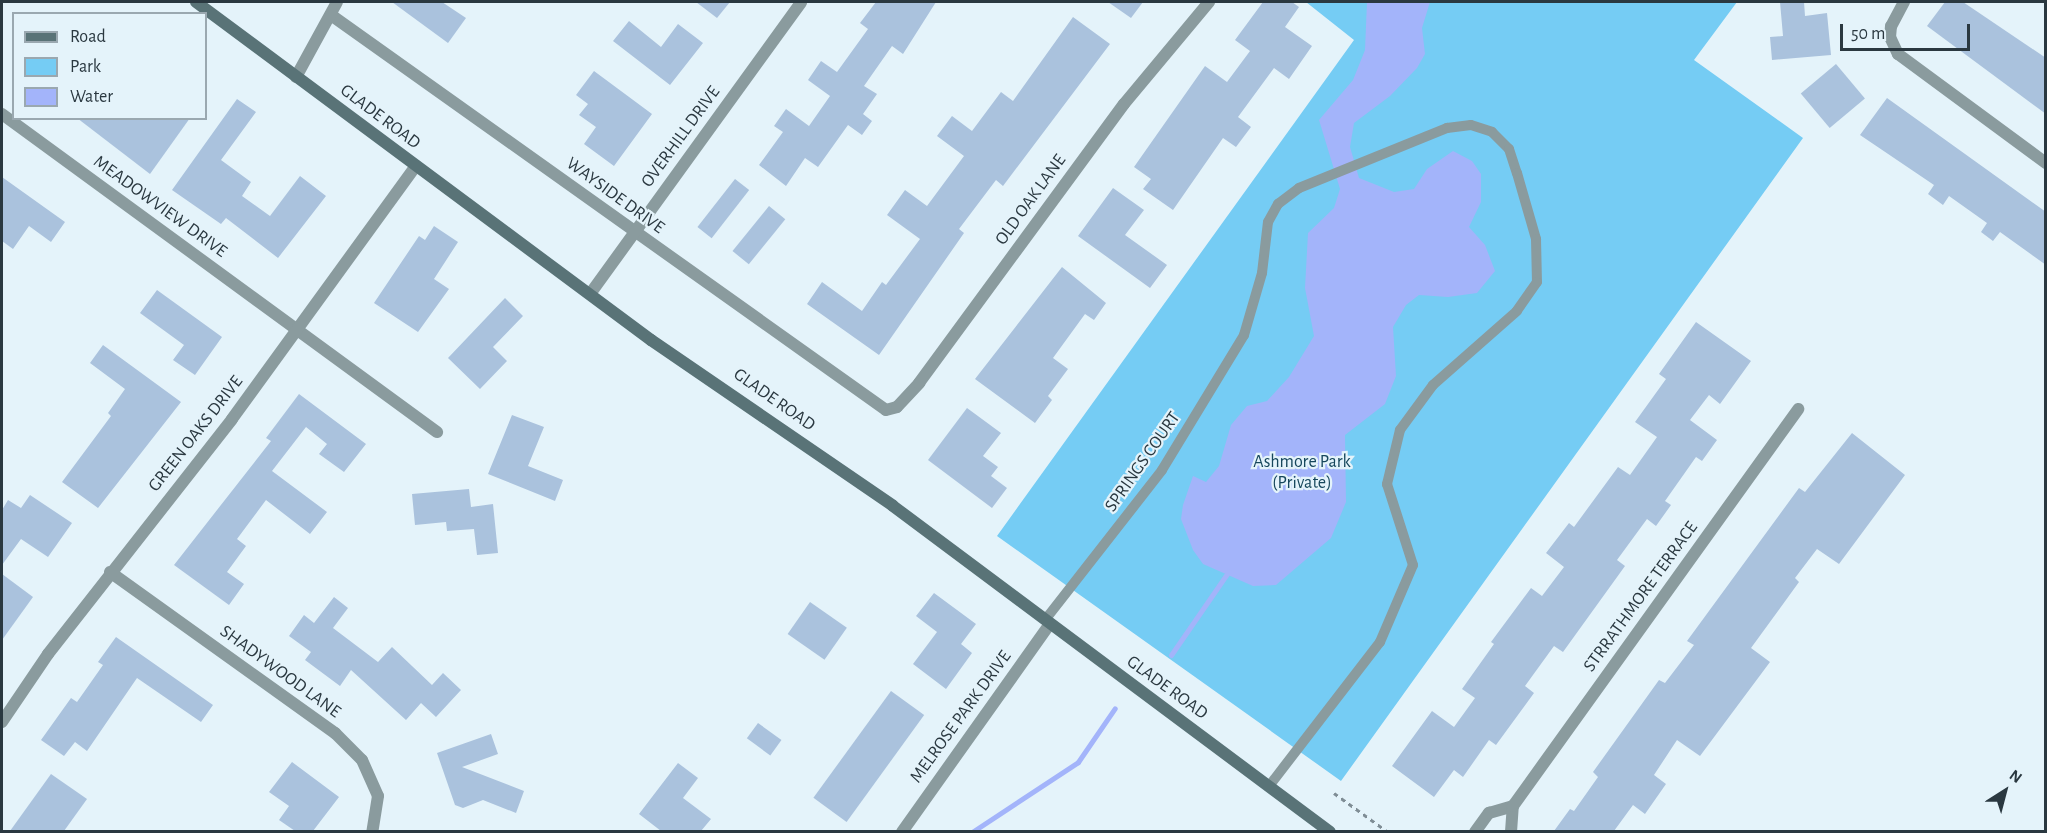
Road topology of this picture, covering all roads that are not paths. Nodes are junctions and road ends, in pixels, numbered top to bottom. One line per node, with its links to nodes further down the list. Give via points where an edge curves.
1 (196, 2): 7 (main road, GLADE ROAD)
2 (337, 2): 6 (street)
3 (801, 2): 11 (street, OVERHILL DRIVE)
4 (1209, 2): 14 (street, OLD OAK LANE, via 1124,104 919,383 897,407)
5 (1904, 2): 9 (street, via 1895,14 1890,37 1898,54)
6 (331, 15): 7 (street); 11 (street, WAYSIDE DRIVE)
7 (296, 77): 10 (main road, GLADE ROAD)
8 (2, 115): 13 (street, MEADOWVIEW DRIVE)
9 (2046, 163)
10 (416, 166): 12 (main road, GLADE ROAD); 13 (street, GREEN OAKS DRIVE)
11 (634, 232): 12 (street, OVERHILL DRIVE); 14 (street, WAYSIDE DRIVE)
12 (590, 294): 18 (main road, GLADE ROAD, via 893,506)
13 (297, 330): 16 (street, MEADOWVIEW DRIVE); 17 (street, GREEN OAKS DRIVE)
14 (878, 407)
15 (1798, 409): 21 (street, STRRATHMORE TERRACE)
16 (437, 432)
17 (110, 572): 19 (street, GREEN OAKS DRIVE); 22 (street, SHADYWOOD LANE, via 335,733 362,760 378,796)
18 (1047, 622): 20 (main road, GLADE ROAD); 20 (lane, SPRINGS COURT, via 1162,470 1244,335 1252,312 1268,222 1278,204 1299,188 1447,128 1471,125 1492,132 1509,149 1517,173 1536,239 1536,282 1517,311 1433,385 1400,430 1387,484 1413,565 1380,642); 23 (street, MELROSE PARK DRIVE)
19 (2, 722)
20 (1269, 786): 24 (main road, GLADE ROAD)
21 (1513, 806): 25 (street, via 1489,813); 26 (street)
22 (372, 831)
23 (902, 831)
24 (1330, 831)
25 (1476, 831)
26 (1511, 831)

